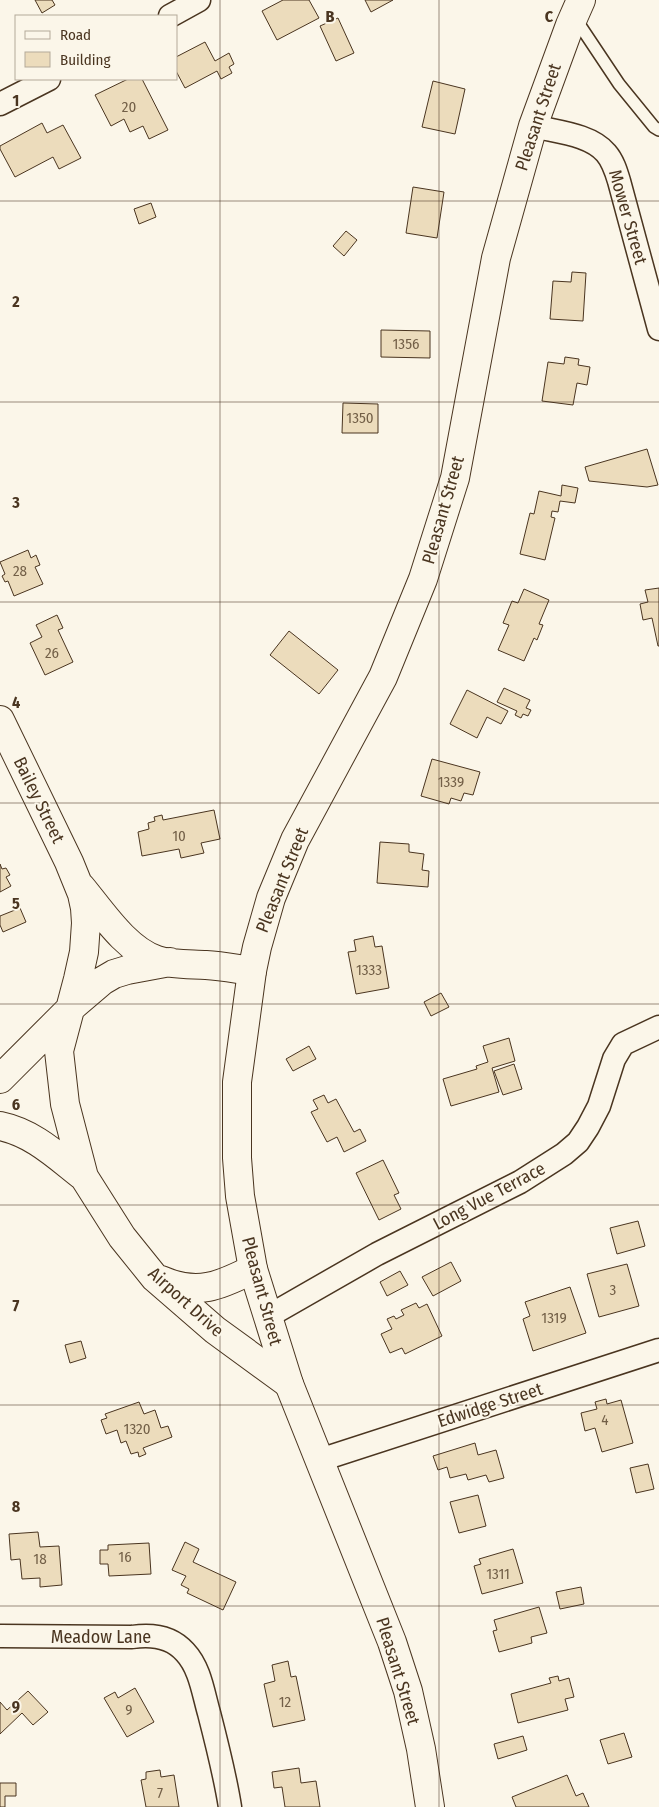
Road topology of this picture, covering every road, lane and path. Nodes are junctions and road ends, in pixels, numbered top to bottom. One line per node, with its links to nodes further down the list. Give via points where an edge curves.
1 (199, 0): 3 (street)
2 (577, 8): 6 (main road, Pleasant Street); 7 (lane, via 619,84)
3 (172, 15)
4 (47, 80): 5 (street)
5 (0, 104)
6 (533, 126): 8 (street, Mower Street, via 584,139 599,146 610,158); 12 (main road, Pleasant Street, via 496,258 455,478 423,579 383,677 283,868 264,920)
7 (659, 130)
8 (659, 329)
9 (0, 720): 10 (main road, Bailey Street)
10 (77, 882): 11 (main road, Bailey Street, via 130,944 149,957); 13 (main road, Bailey Street, via 85,908 85,938)
11 (170, 962): 12 (main road, Bailey Street); 13 (main road, via 114,974)
12 (252, 971): 18 (main road, Pleasant Street, via 237,1082 236,1120 240,1196)
13 (70, 1009): 15 (main road); 17 (main road, Airport Drive, via 59,1051 65,1104)
14 (659, 1027): 20 (street, Long Vue Terrace, via 623,1044 614,1058 599,1106 588,1127 564,1154 520,1182 378,1254)
15 (0, 1079)
16 (0, 1126): 17 (main road, Airport Drive, via 27,1135)
17 (84, 1178): 19 (main road, Airport Drive, via 122,1238)
18 (253, 1269): 19 (main road, via 230,1281 203,1289 181,1288); 20 (main road, Pleasant Street)
19 (155, 1278): 22 (main road, Airport Drive, via 215,1330)
20 (267, 1317): 22 (main road, Pleasant Street)
21 (659, 1350): 23 (street, Edwidge Street)
22 (289, 1384): 23 (main road, Pleasant Street)
23 (320, 1460): 26 (main road, Pleasant Street, via 408,1691)
24 (0, 1636): 25 (street, Meadow Lane, via 152,1635 178,1646 192,1660 199,1677)
25 (230, 1807)
26 (430, 1807)

